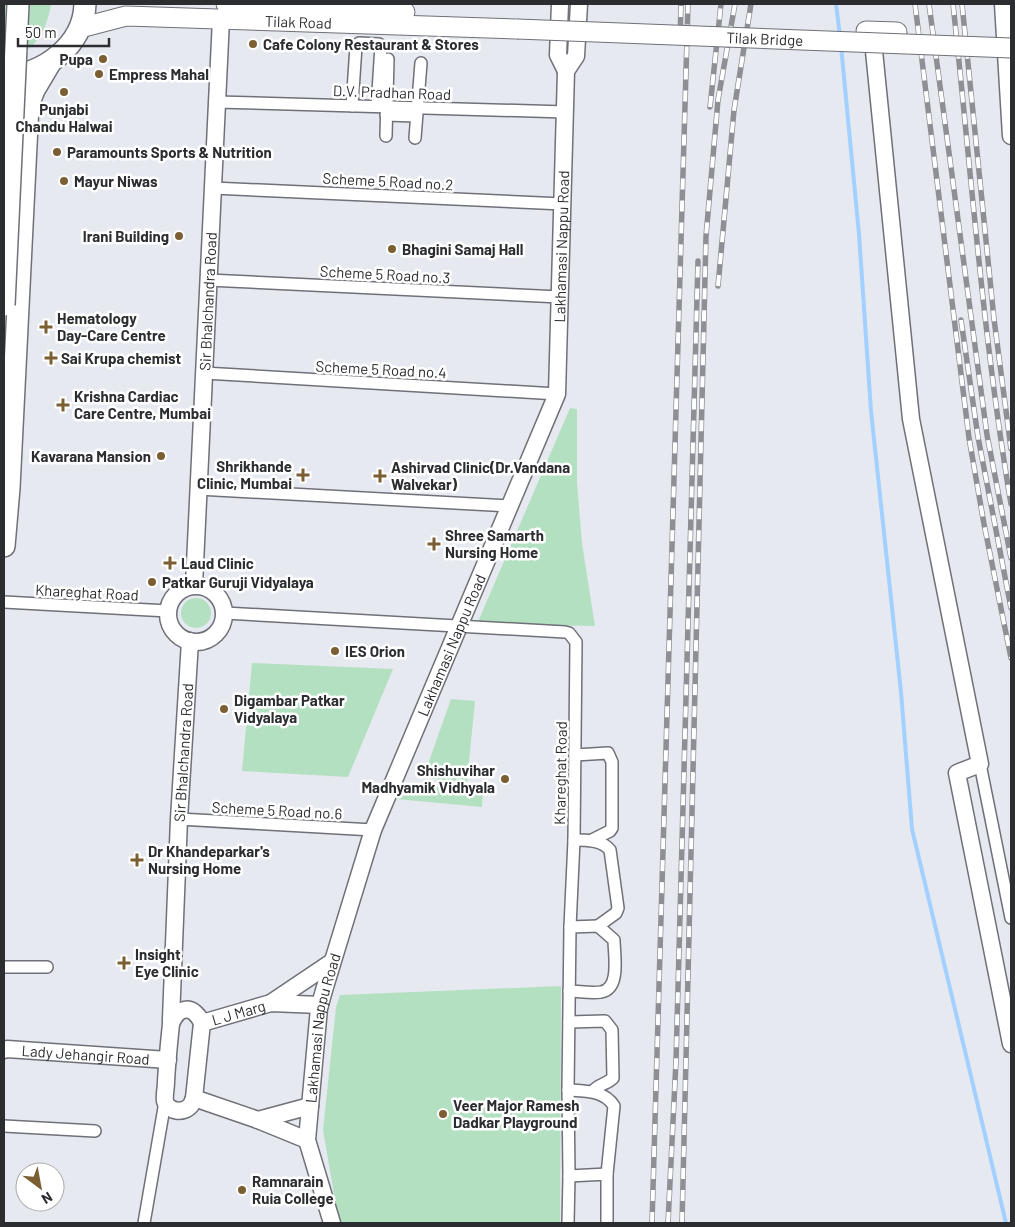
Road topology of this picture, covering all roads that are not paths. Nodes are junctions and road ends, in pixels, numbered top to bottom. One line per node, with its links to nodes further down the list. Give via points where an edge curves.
1 (18, 4): 29 (highway, bridge)
2 (85, 4): 8 (highway)
3 (560, 4): 15 (street, via 558,55)
4 (579, 4): 15 (street, Lakhamasi Nappu Road, via 576,56)
5 (1003, 4): 23 (street)
6 (224, 11): 7 (main road, Tilak Road); 8 (main road, Tilak Road, via 126,16); 17 (street, Sir Bhalchandra Road)
7 (518, 23): 10 (main road, Tilak Bridge)
8 (80, 28): 13 (highway, via 67,48)
9 (1011, 36): 10 (main road, Tilak Bridge)
10 (875, 37): 11 (main road, Tilak Bridge, bridge); 42 (street, via 911,419)
11 (1011, 48)
12 (388, 59): 19 (street)
13 (50, 63): 16 (highway, via 29,73); 34 (highway, via 28,105)
14 (420, 63): 20 (street)
15 (566, 71): 21 (street, Lakhamasi Nappu Road)
16 (4, 76)
17 (217, 102): 18 (street, D.V. Pradhan Road); 25 (street, Sir Bhalchandra Road)
18 (352, 106): 19 (street, D.V. Pradhan Road); 19 (street, via 356,46 359,43 379,44)
19 (383, 109): 20 (street, D.V. Pradhan Road); 22 (street)
20 (417, 112): 21 (street, D.V. Pradhan Road); 24 (street)
21 (565, 112): 26 (street, Lakhamasi Nappu Road)
22 (386, 136)
23 (1011, 136)
24 (415, 138)
25 (213, 188): 26 (street, Scheme 5 Road no.2); 27 (street, Sir Bhalchandra Road)
26 (563, 204): 28 (street, Lakhamasi Nappu Road)
27 (208, 280): 28 (street, Scheme 5 Road no.3); 30 (street, Sir Bhalchandra Road)
28 (560, 297): 31 (street, Lakhamasi Nappu Road)
29 (4, 305)
30 (204, 373): 31 (street, Scheme 5 Road no.4); 32 (street, Sir Bhalchandra Road)
31 (557, 394): 33 (street, Lakhamasi Nappu Road)
32 (198, 489): 33 (street); 35 (street, Sir Bhalchandra Road)
33 (510, 506): 39 (street, Lakhamasi Nappu Road)
34 (4, 546)
35 (194, 585): 37 (street, via 176,594); 38 (street, via 212,590 220,597)
36 (4, 602): 37 (street, Khareghat Road)
37 (168, 611): 40 (street, via 170,625)
38 (225, 613): 39 (street, Khareghat Road); 40 (street, via 218,632 204,640)
39 (459, 626): 41 (street, Khareghat Road, via 565,632 573,637 577,648); 44 (street, Lakhamasi Nappu Road)
40 (190, 641): 43 (street, Sir Bhalchandra Road)
41 (575, 755): 45 (street, Khareghat Road); 46 (street, via 608,753 612,762 612,828)
42 (980, 764): 47 (street); 59 (street, via 957,773)
43 (179, 819): 44 (street, Scheme 5 Road no.6); 58 (street, Sir Bhalchandra Road)
44 (373, 830): 50 (street, Lakhamasi Nappu Road)
45 (574, 840): 46 (street); 49 (street, Khareghat Road)
46 (592, 840): 48 (street, via 610,850 618,908)
47 (1011, 918)
48 (598, 926): 49 (street); 53 (street, via 614,940 614,982 602,992)
49 (570, 927): 53 (street, Khareghat Road)
50 (332, 962): 54 (street); 55 (street, Lakhamasi Nappu Road)
51 (4, 967): 52 (street)
52 (47, 967)
53 (569, 991): 56 (street, Khareghat Road)
54 (272, 1003): 55 (street, L J Marg); 57 (street, L J Marg)
55 (320, 1005): 66 (street, Lakhamasi Nappu Road)
56 (569, 1022): 62 (street, Khareghat Road); 63 (street, via 605,1021 612,1030 613,1078)
57 (202, 1023): 58 (street, L J Marg, via 190,1010 181,1010 174,1015); 64 (street)
58 (171, 1024): 61 (street, Sir Bhalchandra Road)
59 (1011, 1044)
60 (5, 1049): 61 (street, Lady Jehangir Road)
61 (168, 1060): 65 (street, Sir Bhalchandra Road)
62 (568, 1090): 63 (street); 72 (street, Khareghat Road)
63 (593, 1091): 71 (street, via 614,1106)
64 (194, 1098): 65 (street, via 185,1110 177,1111); 67 (street)
65 (166, 1102): 73 (street, Sir Bhalchandra Road)
66 (310, 1106): 67 (street); 70 (street, Lakhamasi Nappu Road)
67 (258, 1120): 70 (street)
68 (4, 1126): 69 (street)
69 (95, 1131)
70 (307, 1140): 74 (street, Lakhamasi Nappu Road)
71 (607, 1174): 72 (street); 76 (street)
72 (569, 1176): 75 (street, Khareghat Road)
73 (144, 1223)
74 (332, 1223)
75 (568, 1223)
76 (607, 1223)

